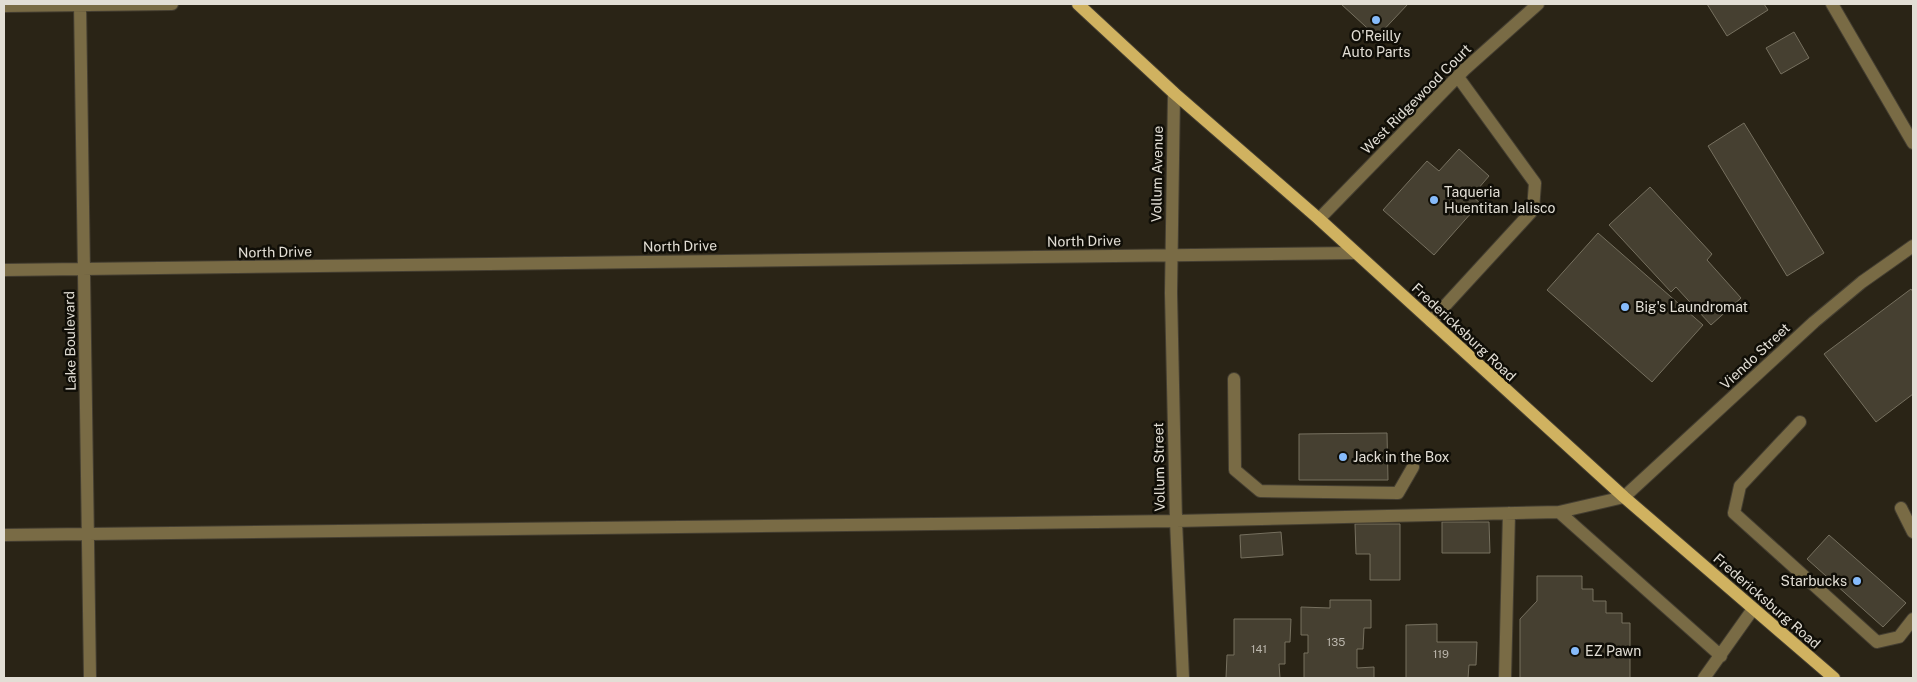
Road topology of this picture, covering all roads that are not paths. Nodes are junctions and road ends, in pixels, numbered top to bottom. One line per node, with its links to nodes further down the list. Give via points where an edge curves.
1 (80, 4): 2 (street); 6 (street); 14 (street, Lake Boulevard)
2 (172, 4)
3 (1078, 4): 8 (main road, Fredericksburg Road)
4 (1538, 4): 7 (street, West Ridgewood Court)
5 (1832, 4): 9 (street)
6 (4, 6)
7 (1458, 76): 10 (street, West Ridgewood Court); 16 (street, via 1535,183 1532,210)
8 (1174, 93): 10 (main road, Fredericksburg Road); 13 (street, Vollum Avenue)
9 (1913, 143)
10 (1319, 219): 12 (main road, Fredericksburg Road)
11 (1913, 246): 20 (street, Viendo Street, via 1814,322)
12 (1356, 253): 13 (street, North Drive); 16 (main road, Fredericksburg Road)
13 (1170, 255): 14 (street, North Drive); 24 (street, Vollum Street)
14 (84, 269): 15 (street, North Drive); 26 (street, Lake Boulevard)
15 (4, 270)
16 (1431, 321): 20 (main road, Fredericksburg Road)
17 (1234, 379): 19 (street, via 1235,470 1260,491 1398,493)
18 (1800, 422): 29 (street, via 1740,486 1734,513 1877,642 1899,637)
19 (1413, 467)
20 (1624, 497): 22 (street); 28 (main road, Fredericksburg Road)
21 (1901, 508): 25 (street)
22 (1559, 512): 23 (street); 30 (street)
23 (1509, 513): 24 (street); 33 (street)
24 (1176, 521): 26 (street); 32 (street, Vollum Street)
25 (1913, 532)
26 (88, 534): 27 (street); 31 (street, Lake Boulevard)
27 (4, 535)
28 (1753, 609): 30 (street); 35 (main road, Fredericksburg Road)
29 (1913, 619)
30 (1721, 656): 34 (street)
31 (90, 678)
32 (1183, 678)
33 (1505, 678)
34 (1704, 678)
35 (1834, 678)

